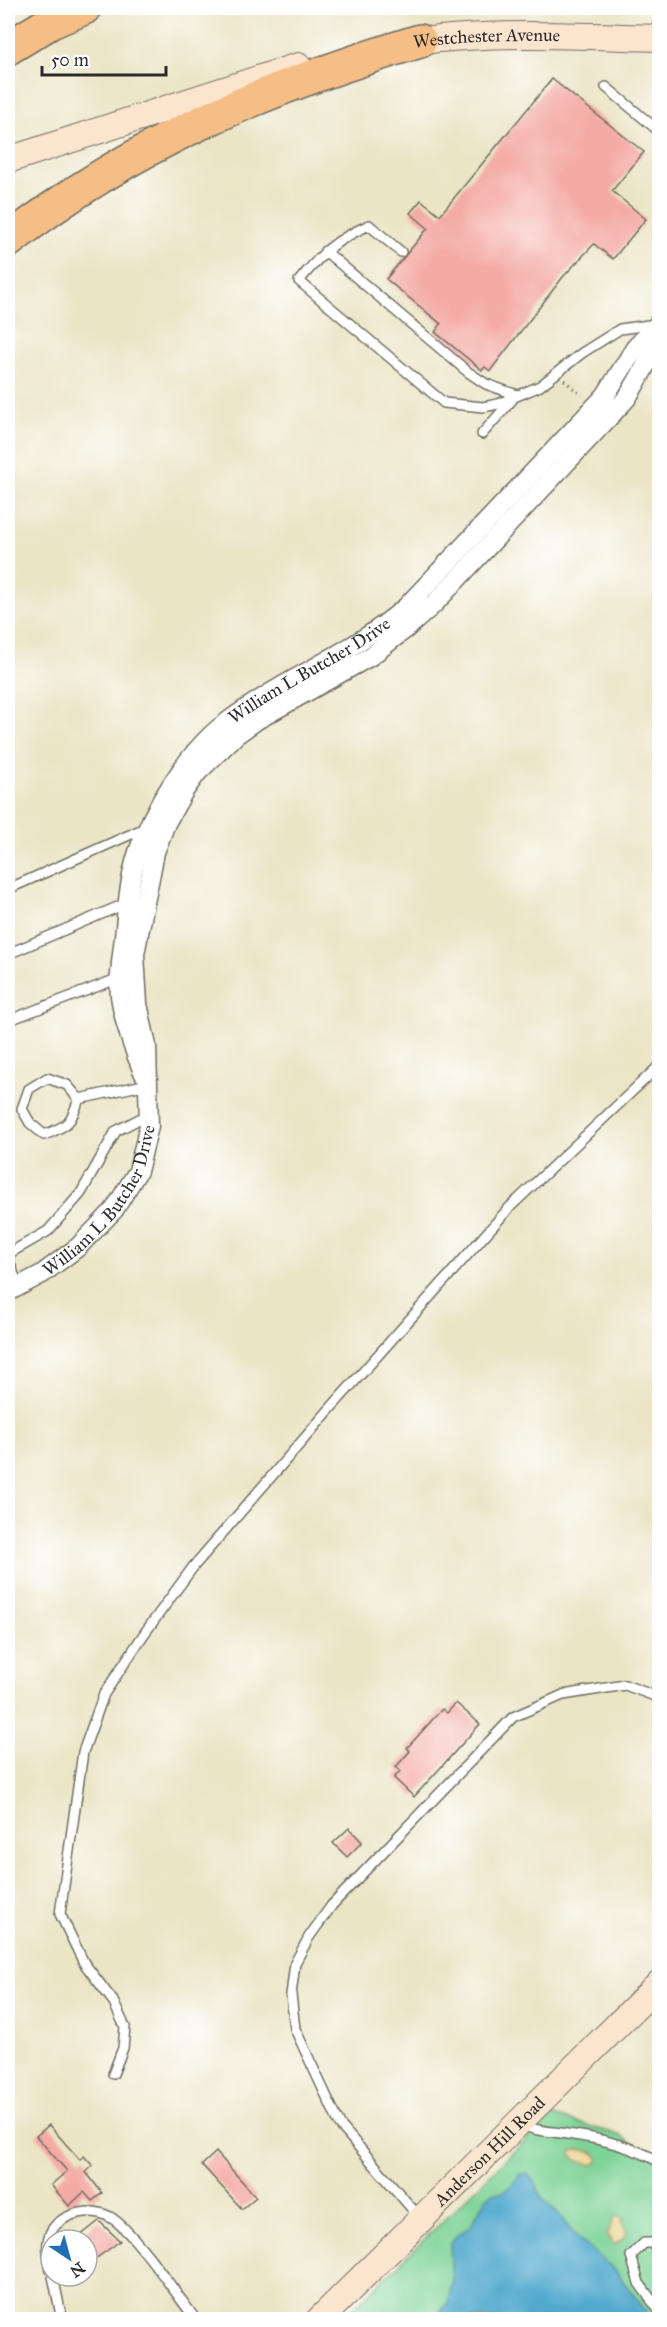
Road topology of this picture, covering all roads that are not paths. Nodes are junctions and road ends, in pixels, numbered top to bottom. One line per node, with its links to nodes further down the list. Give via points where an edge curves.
1 (84, 8): 4 (highway)
2 (660, 38): 3 (main road, Westchester Avenue, via 513,35)
3 (420, 41): 7 (main road, Westchester Avenue, via 332,57); 8 (highway, via 300,80 189,126 98,177)
4 (8, 48)
5 (606, 87): 6 (lane)
6 (660, 132)
7 (8, 160)
8 (8, 241)
9 (325, 251): 10 (lane, via 339,238 369,225); 12 (lane, via 468,372 494,388); 12 (lane, via 299,281 444,402 483,407)
10 (401, 252)
11 (659, 323): 12 (lane, via 620,329 540,386); 14 (street, William L Butcher Drive, via 635,348 605,396 396,616 220,726 176,778); 14 (street, William L Butcher Drive, via 656,343 627,398 434,604 371,656 236,735 198,772)
12 (517, 395): 13 (lane)
13 (482, 434)
14 (157, 824): 15 (lane); 16 (street, William L Butcher Drive); 17 (street, William L Butcher Drive, via 138,852)
15 (8, 889)
16 (145, 896): 17 (lane); 19 (street, William L Butcher Drive, via 135,954)
17 (127, 903): 18 (lane); 19 (street, William L Butcher Drive)
18 (8, 954)
19 (127, 974): 20 (lane); 22 (street, William L Butcher Drive, via 128,1034)
20 (12, 1019)
21 (660, 1065): 29 (lane, via 510,1207 329,1410 193,1567 104,1694 83,1752 60,1914 84,1963 113,2001 125,2027 123,2048)
22 (148, 1084): 23 (lane); 24 (street, William L Butcher Drive)
23 (79, 1099): 23 (lane, via 67,1085 47,1078 29,1089 22,1109 44,1135 63,1128 73,1118)
24 (149, 1114): 25 (lane, via 116,1131 81,1193 48,1231); 26 (street, William L Butcher Drive, via 147,1145 138,1171 114,1210 78,1247 42,1274)
25 (8, 1256): 26 (lane)
26 (13, 1289)
27 (660, 1698): 32 (lane, via 625,1685 563,1695 513,1717 332,1905 295,1963 291,1995 295,2029 340,2125)
28 (660, 1983): 30 (main road, Anderson Hill Road)
29 (113, 2074)
30 (517, 2122): 31 (lane, via 540,2131 623,2146); 32 (main road, Anderson Hill Road)
31 (660, 2162)
32 (420, 2218): 39 (main road, Anderson Hill Road)
33 (54, 2228): 38 (lane, via 76,2214 92,2212 113,2218)
34 (660, 2243): 36 (lane, via 644,2242 631,2256 639,2283)
35 (56, 2288): 37 (lane)
36 (660, 2312)
37 (62, 2319)
38 (196, 2319)
39 (319, 2319)

